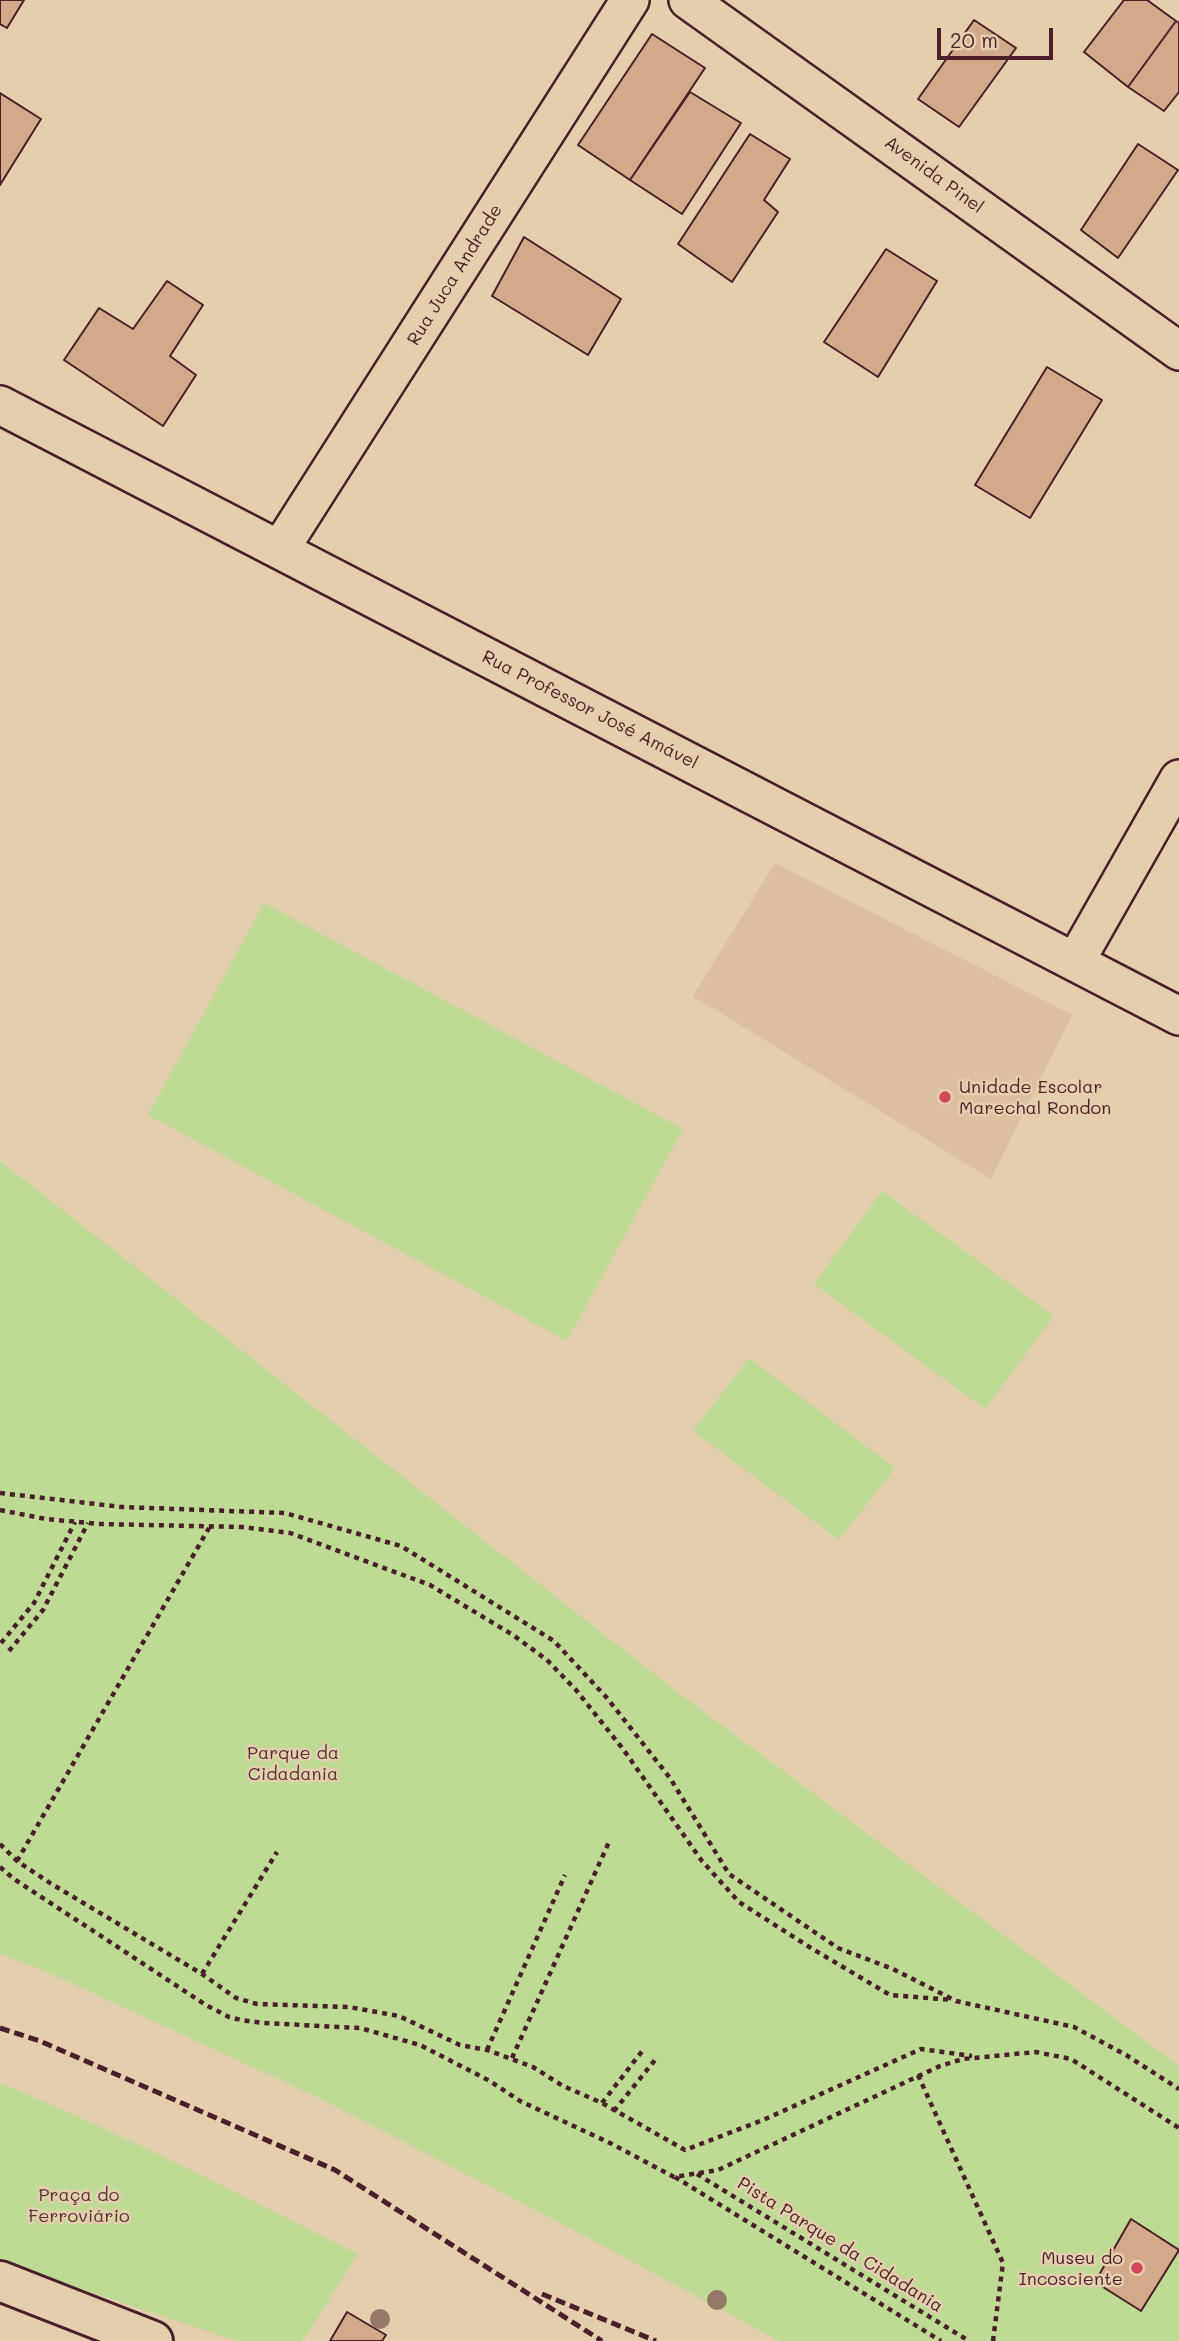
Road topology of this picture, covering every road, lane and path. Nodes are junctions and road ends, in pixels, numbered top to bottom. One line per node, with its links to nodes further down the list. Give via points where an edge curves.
1 (630, 0): 5 (street, Rua Juca Andrade)
2 (688, 0): 3 (street, Avenida Pinel)
3 (1179, 351)
4 (0, 405): 5 (street, Rua Professor José Amável)
5 (280, 549): 7 (street, Rua Professor José Amável)
6 (1179, 779): 7 (street)
7 (1075, 962): 8 (street, Rua Professor José Amável)
8 (1179, 1017)
9 (0, 1493): 23 (path, via 122,1507 285,1513 401,1546 554,1641 607,1698 670,1778 729,1874 838,1948)
10 (0, 1510): 11 (path)
11 (75, 1522): 12 (path); 14 (path, via 34,1603)
12 (88, 1523): 13 (path); 15 (path, via 43,1610)
13 (209, 1527): 19 (path); 23 (path, via 289,1533 430,1585 513,1635 547,1660 576,1690 702,1861 739,1902 890,1994)
14 (1, 1643)
15 (9, 1651)
16 (609, 1842): 27 (path)
17 (0, 1844): 19 (path)
18 (277, 1852): 22 (path)
19 (17, 1861): 22 (path)
20 (0, 1867): 35 (path, Pista Parque da Cidadania, via 229,2017 263,2024 360,2028 420,2045 520,2101)
21 (565, 1875): 24 (path)
22 (202, 1974): 24 (path, via 236,1998 257,2004 379,2011 460,2045)
23 (957, 2001): 30 (path, via 1074,2027)
24 (487, 2050): 27 (path)
25 (643, 2050): 31 (path)
26 (982, 2057): 29 (path); 32 (path, via 921,2049 685,2150); 33 (path, via 1036,2052 1071,2059)
27 (512, 2058): 31 (path)
28 (655, 2060): 32 (path)
29 (918, 2076): 34 (path, via 755,2153); 40 (path, via 1003,2263)
30 (1179, 2088)
31 (602, 2103): 32 (path)
32 (614, 2111)
33 (1179, 2127)
34 (696, 2173): 35 (path); 39 (path, Pista Parque da Cidadania)
35 (674, 2177): 38 (path, Pista Parque da Cidadania)
36 (0, 2281): 37 (main road)
37 (153, 2341)
38 (941, 2341)
39 (969, 2341)
40 (993, 2341)

